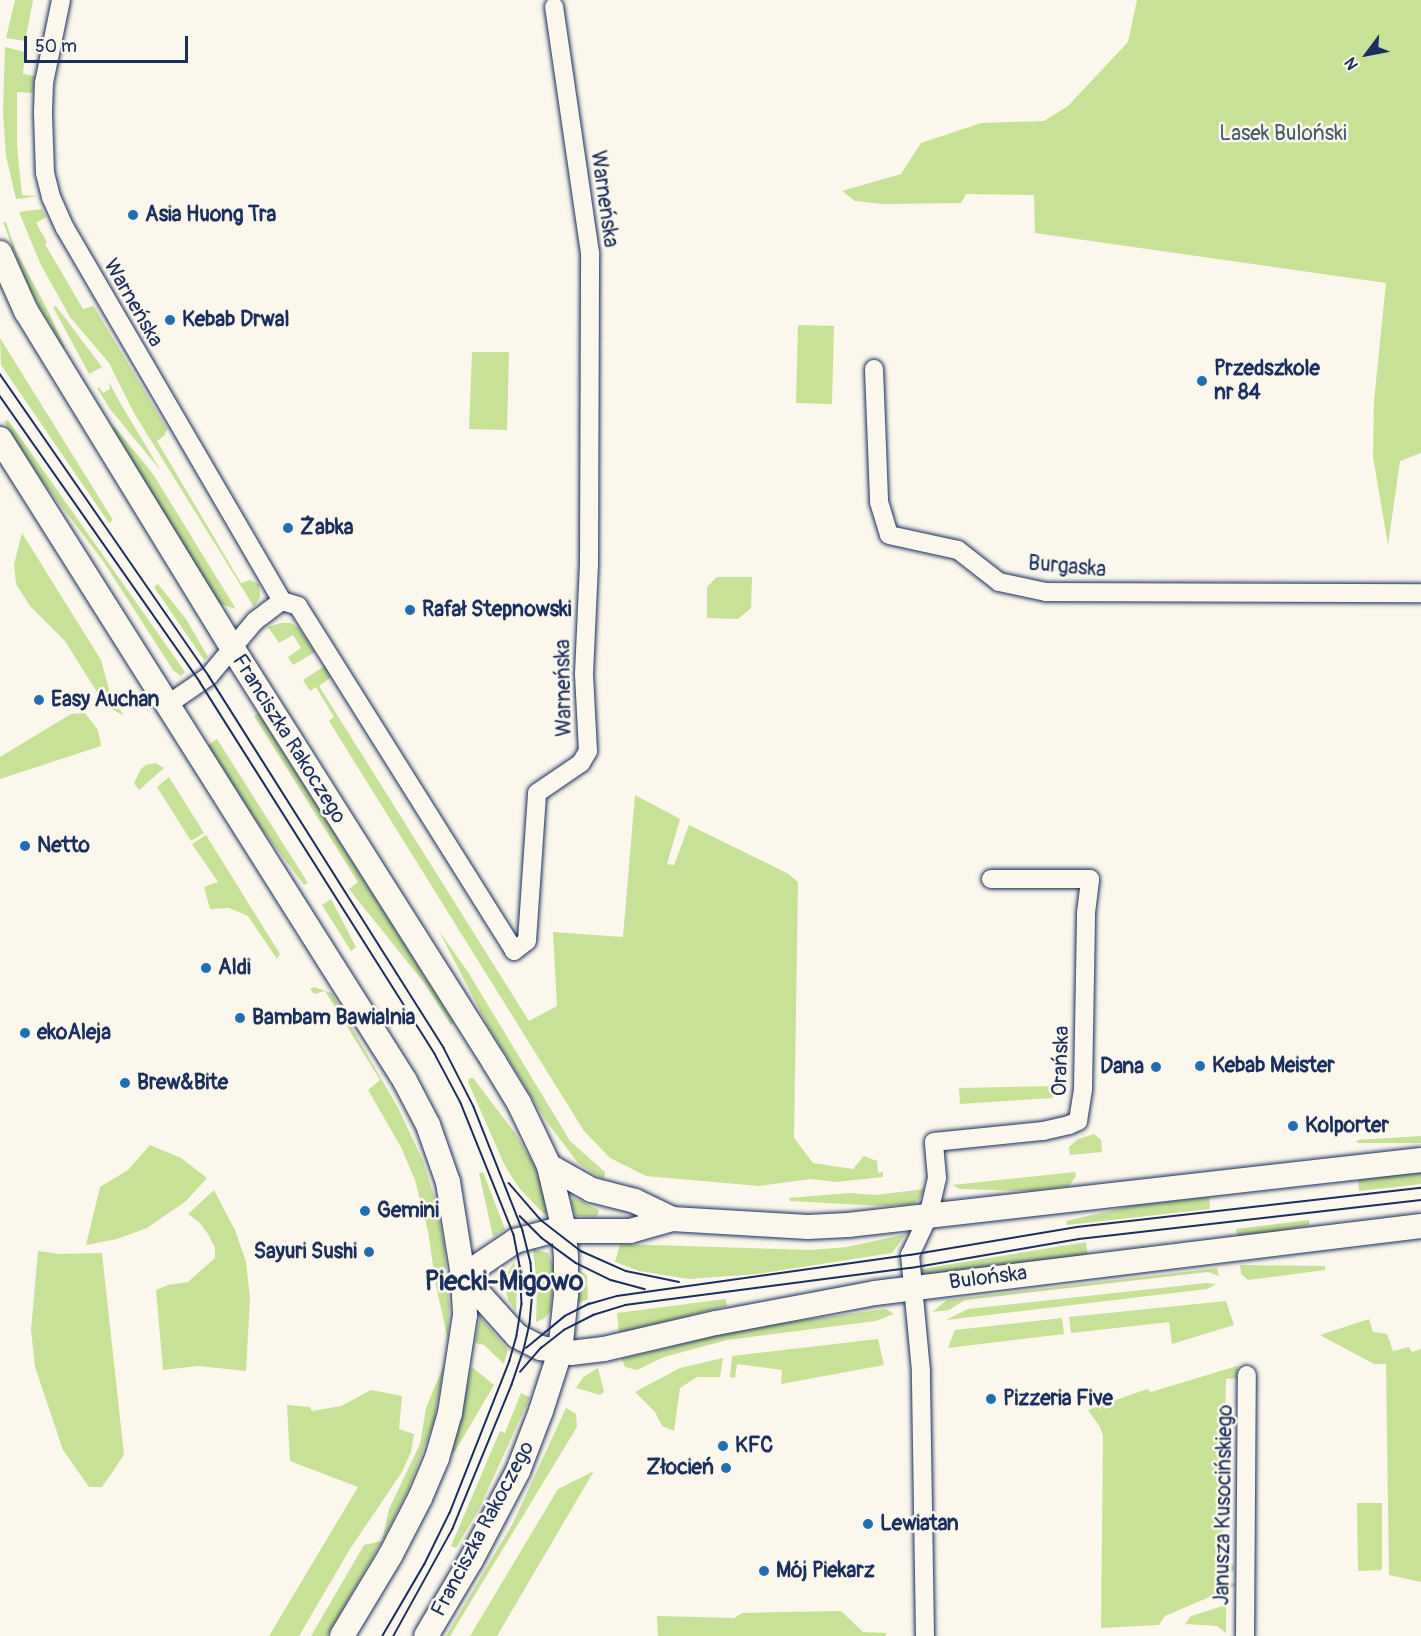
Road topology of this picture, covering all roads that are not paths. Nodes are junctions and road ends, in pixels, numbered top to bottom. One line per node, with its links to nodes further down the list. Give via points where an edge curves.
1 (61, 0): 7 (street, Warneńska, via 44,83 45,173 51,197 145,368)
2 (554, 7): 7 (street, Warneńska, via 590,253 589,564 584,674 588,751 581,763 537,793 527,941 514,951 298,606)
3 (0, 253): 8 (main road, Franciszka Rakoczego, via 26,311)
4 (874, 369): 6 (street, Burgaska, via 879,502 889,535 958,550 999,582 1046,592)
5 (0, 439): 9 (main road)
6 (1421, 593)
7 (282, 601): 8 (street, via 255,621)
8 (233, 649): 9 (street, via 209,676); 12 (main road, Franciszka Rakoczego, via 500,1072)
9 (167, 705): 17 (main road, via 357,1003 428,1125 448,1182)
10 (991, 879): 13 (street, Orańska, via 1090,879 1082,1106 1078,1121 1060,1128 934,1142 937,1178)
11 (1421, 1160): 13 (main road)
12 (549, 1166): 14 (main road, via 592,1190 635,1201); 16 (main road, Franciszka Rakoczego)
13 (928, 1217): 14 (main road, via 808,1227); 18 (street, via 910,1255)
14 (672, 1219): 16 (main road, via 630,1231)
15 (1421, 1226): 18 (main road, Bulońska)
16 (564, 1230): 17 (main road, via 520,1239); 19 (main road, Franciszka Rakoczego, via 566,1295)
17 (463, 1276): 19 (main road, via 517,1336); 21 (main road, via 465,1315 461,1345 450,1413 436,1458 390,1556)
18 (914, 1287): 19 (main road, Bulońska, via 716,1323 604,1349); 23 (street, via 921,1371)
19 (560, 1352): 22 (main road, Franciszka Rakoczego, via 518,1471)
20 (1247, 1375): 24 (street, Janusza Kusocińskiego)
21 (342, 1636)
22 (426, 1636)
23 (925, 1636)
24 (1245, 1636)

